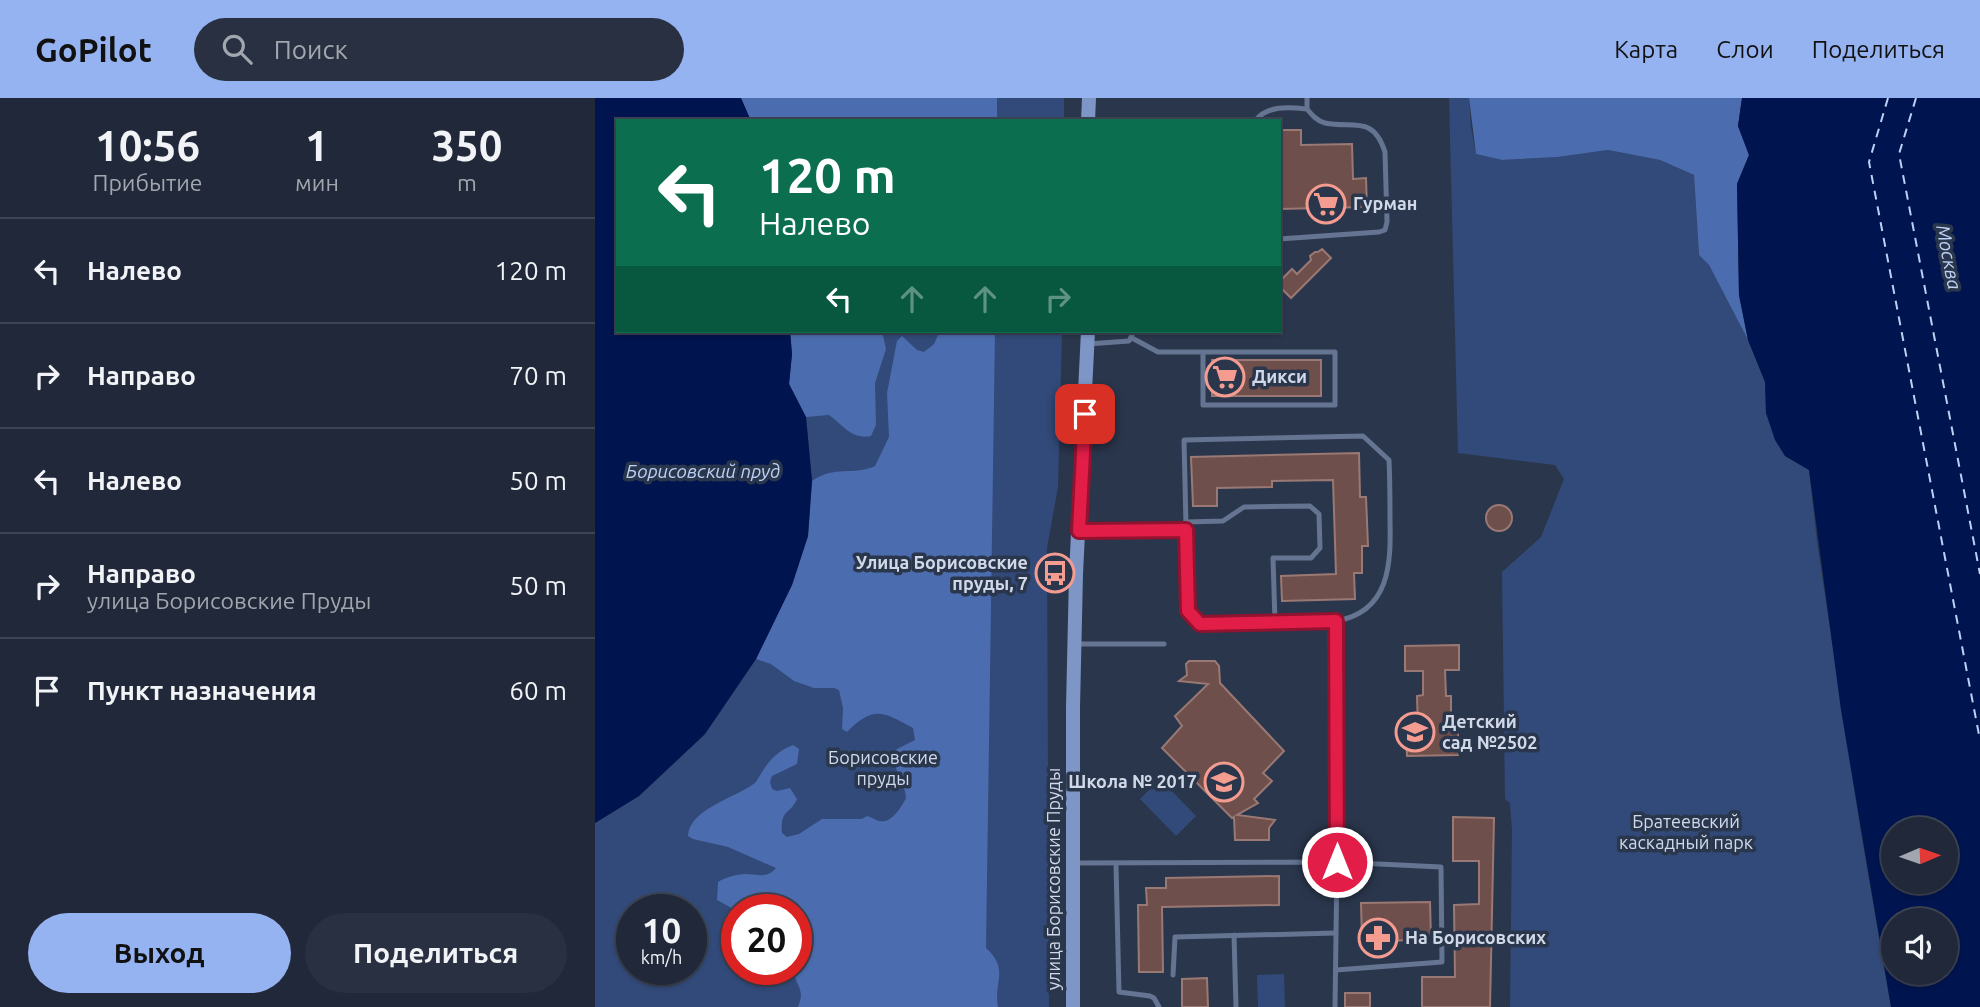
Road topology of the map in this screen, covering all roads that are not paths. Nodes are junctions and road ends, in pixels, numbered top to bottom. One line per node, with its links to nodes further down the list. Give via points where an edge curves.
1 (1089, 98): 4 (main road)
2 (1307, 98): 3 (lane)
3 (1307, 109): 5 (lane, via 1268,110); 6 (lane, via 1325,123 1359,124 1381,142 1387,222 1379,232)
4 (1089, 119)
5 (1257, 119)
6 (1281, 239)
7 (1133, 333): 9 (lane)
8 (1087, 337): 9 (lane); 13 (main road, улица Борисовские Пруды)
9 (1132, 338): 10 (lane, via 1158,352)
10 (1203, 352): 10 (lane, via 1335,352 1335,405 1203,405)
11 (1186, 522): 12 (lane); 14 (lane, via 1184,440 1363,436 1389,460 1391,557 1375,600 1365,611); 15 (lane, via 1223,521 1244,507 1310,506 1319,514 1320,548 1311,558 1273,558)
12 (1186, 530): 13 (lane); 15 (lane, via 1188,611 1200,624)
13 (1079, 531): 16 (main road, улица Борисовские Пруды)
14 (1336, 621): 15 (lane); 18 (lane)
15 (1275, 622)
16 (1074, 644): 17 (lane); 19 (main road, улица Борисовские Пруды)
17 (1164, 644)
18 (1337, 862): 20 (lane); 21 (lane); 23 (lane, via 1441,867 1442,962)
19 (1072, 863): 20 (lane); 25 (main road, улица Борисовские Пруды)
20 (1116, 864): 26 (lane, via 1119,992 1150,996)
21 (1336, 933): 22 (lane); 23 (lane)
22 (1234, 935): 24 (lane, via 1175,937); 27 (lane)
23 (1336, 970): 28 (lane)
24 (1173, 975)
25 (1073, 1007)
26 (1159, 1007)
27 (1236, 1007)
28 (1335, 1007)

